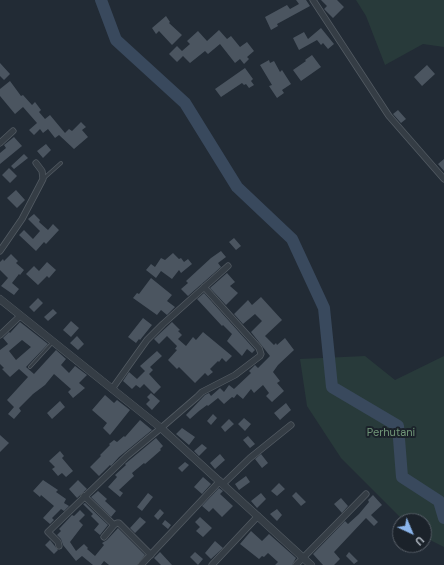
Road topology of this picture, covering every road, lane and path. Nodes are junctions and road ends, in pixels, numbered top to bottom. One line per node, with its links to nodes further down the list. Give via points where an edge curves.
1 (313, 0): 7 (street, via 389,116)
2 (13, 131): 3 (street)
3 (0, 143)
4 (36, 163): 6 (street, via 44,175)
5 (61, 163): 6 (lane)
6 (43, 179): 8 (street, via 22,219)
7 (444, 179)
8 (0, 251)
9 (228, 266): 10 (street)
10 (204, 287): 16 (street, via 147,340); 18 (street, via 259,348 261,354 235,375 202,392)
11 (0, 299): 12 (street)
12 (20, 316): 13 (street); 14 (street)
13 (0, 335)
14 (54, 341): 15 (lane); 16 (street)
15 (30, 367)
16 (112, 389): 18 (street)
17 (291, 425): 19 (street)
18 (161, 428): 19 (street); 21 (street)
19 (221, 483): 22 (street); 26 (street)
20 (366, 494): 27 (street)
21 (84, 496): 23 (street); 25 (street, via 48,532)
22 (258, 516): 27 (street); 29 (street)
23 (114, 525): 24 (street); 26 (street, via 119,523)
24 (104, 537)
25 (59, 546)
26 (151, 555): 28 (street)
27 (302, 558): 30 (street); 31 (street)
28 (141, 565)
29 (212, 565)
30 (296, 565)
31 (311, 565)

